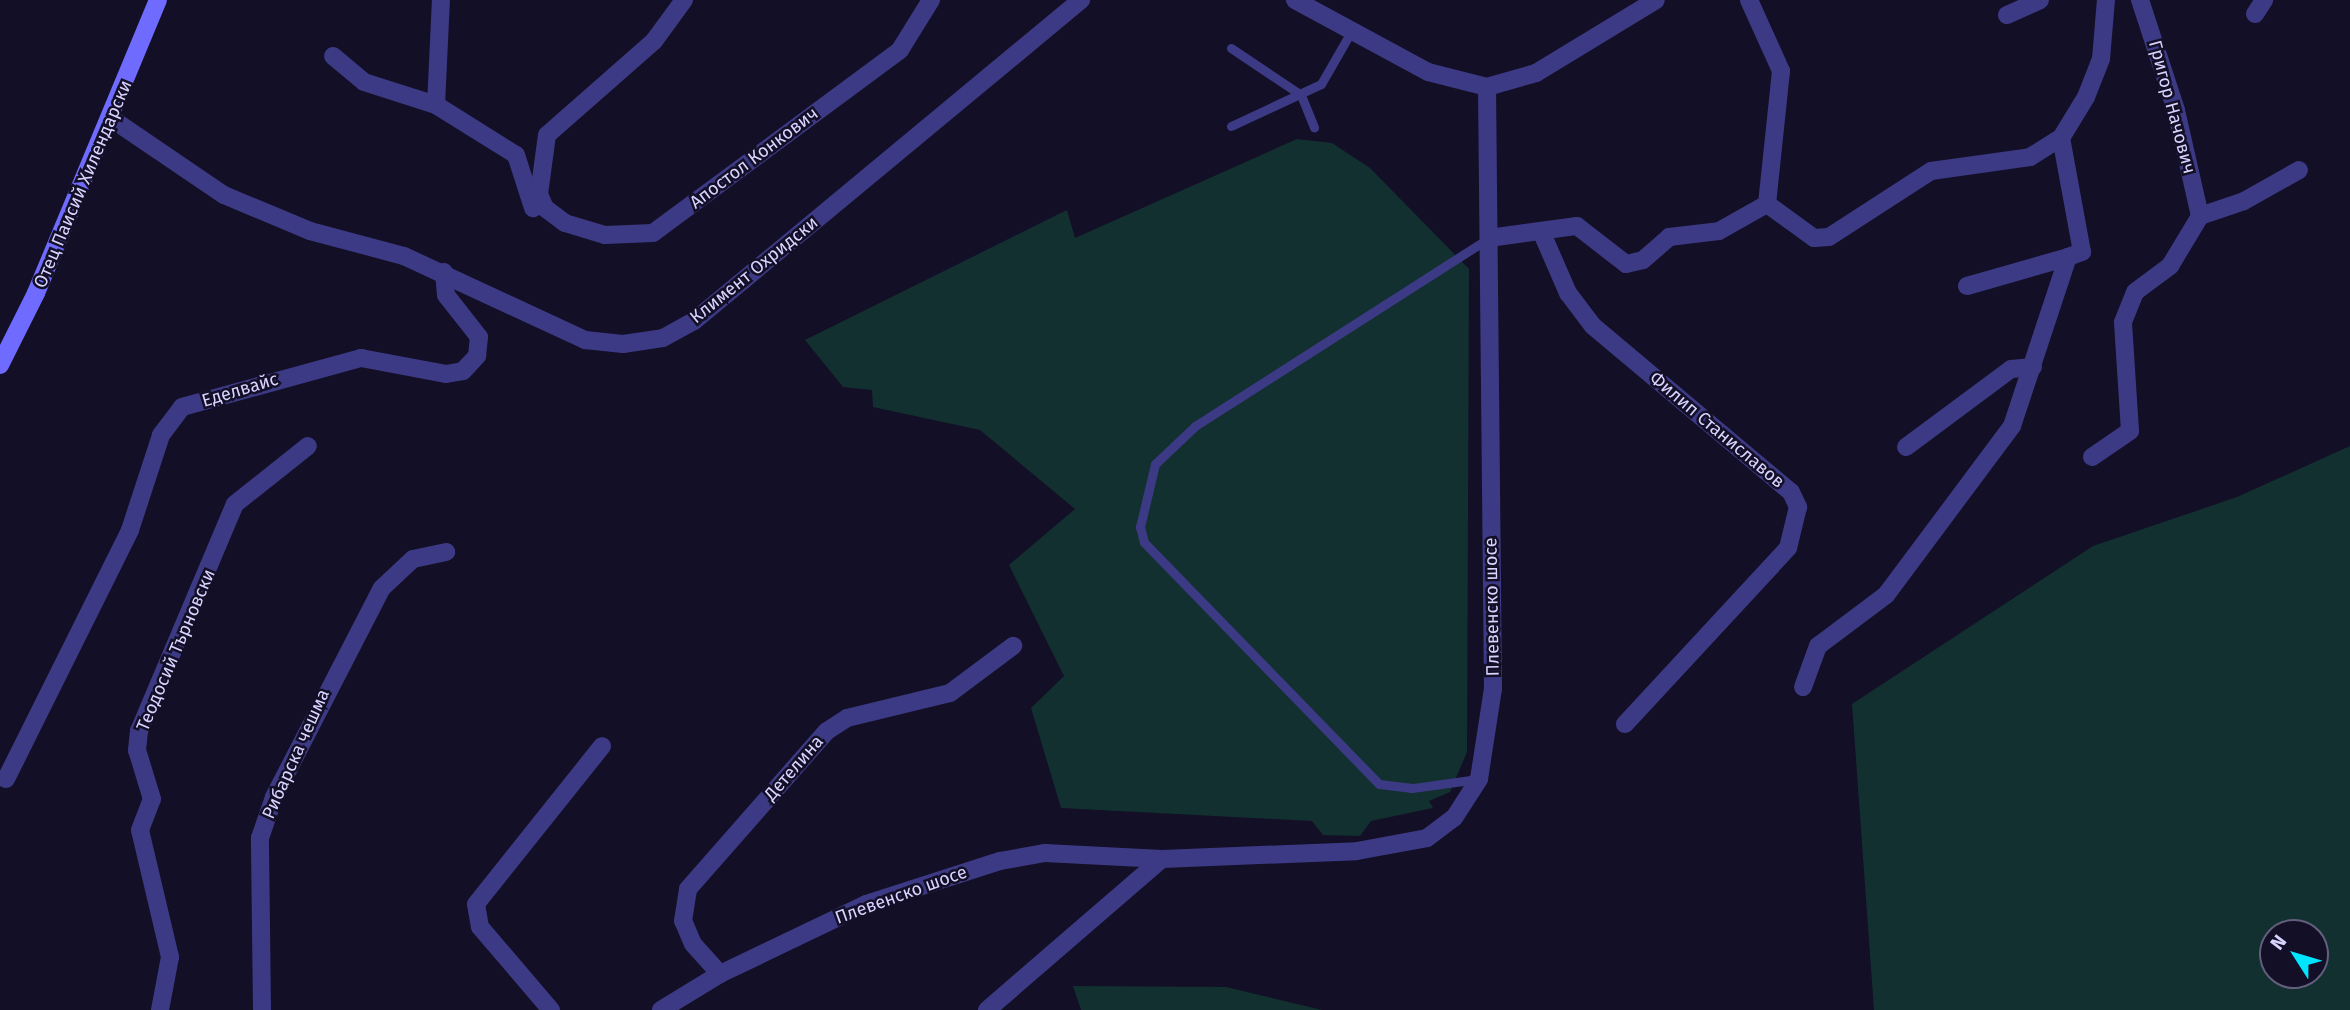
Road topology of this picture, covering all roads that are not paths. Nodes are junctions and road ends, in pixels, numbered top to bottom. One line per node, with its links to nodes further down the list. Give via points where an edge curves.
1 (158, 0): 19 (main road, Отец Паисий Хилендарски)
2 (441, 0): 18 (street)
3 (684, 0): 25 (street, via 654,41 547,135 538,180)
4 (931, 0): 25 (street, Апостол Конкович, via 900,50 653,233 605,235 565,223)
5 (1081, 0): 30 (street, Климент Охридски, via 694,321 663,338 585,341)
6 (1295, 0): 13 (street)
7 (1656, 0): 16 (street, via 1536,73)
8 (1749, 0): 24 (street, via 1781,71)
9 (2040, 0): 12 (street)
10 (2106, 0): 22 (street, via 2102,59)
11 (2140, 0): 26 (street, Григор Начович, via 2176,110)
12 (2007, 15)
13 (1352, 30): 16 (street, via 1428,72); 17 (lane, via 1321,84)
14 (1231, 48): 17 (lane)
15 (333, 56): 18 (street, via 364,82)
16 (1487, 87): 28 (street, Плевенско шосе)
17 (1301, 95): 20 (lane); 21 (lane)
18 (436, 105): 25 (street, Апостол Конкович, via 516,155 534,212)
19 (112, 119): 30 (street, Климент Охридски, via 223,195 310,231); 32 (main road, Отец Паисий Хилендарски)
20 (1231, 126)
21 (1314, 127)
22 (2061, 138): 24 (street, via 2030,157 1931,171 1829,237 1814,238); 29 (street, via 2082,252)
23 (2299, 170): 26 (street, via 2244,201)
24 (1767, 204): 27 (street, via 1719,231 1669,237 1643,260 1626,264 1577,226)
25 (545, 208)
26 (2200, 216): 36 (street, via 2170,265 2136,292 2123,322 2130,431)
27 (1541, 231): 28 (street); 40 (street, Филип Станиславов, via 1568,293 1593,326 1791,492 1798,507 1788,548)
28 (1489, 238): 43 (street, Плевенско шосе, via 1493,689); 43 (lane, via 1195,426 1155,464 1140,527 1144,542 1379,784 1412,788)
29 (2068, 257): 31 (street); 33 (street)
30 (444, 272): 42 (street, Еделвайс, via 446,295 479,337 477,356 463,371 446,374 361,358 182,407 161,435 130,530)
31 (1967, 285)
32 (0, 365)
33 (2033, 367): 35 (street, via 2011,369); 39 (street, via 2012,426 1886,595 1818,646)
34 (308, 446): 46 (street, Теодосий Търновски, via 235,504 139,731 137,750 152,799 140,831 170,957)
35 (1906, 447)
36 (2092, 457)
37 (446, 552): 47 (street, Рибарска чешма, via 413,559 382,588 274,797 260,838)
38 (1013, 646): 45 (street, Детелина, via 950,693 848,718 827,731 688,889 683,921 693,944)
39 (1803, 687)
40 (1625, 724)
41 (602, 746): 48 (street, via 476,904 480,927)
42 (6, 779)
43 (1479, 779): 44 (street, Плевенско шосе, via 1442,830 1392,847)
44 (1162, 859): 45 (street, Плевенско шосе, via 1089,853 1000,861 866,904); 50 (street)
45 (720, 974): 49 (street, Плевенско шосе)
46 (160, 1010)
47 (262, 1010)
48 (551, 1010)
49 (661, 1010)
50 (987, 1010)

